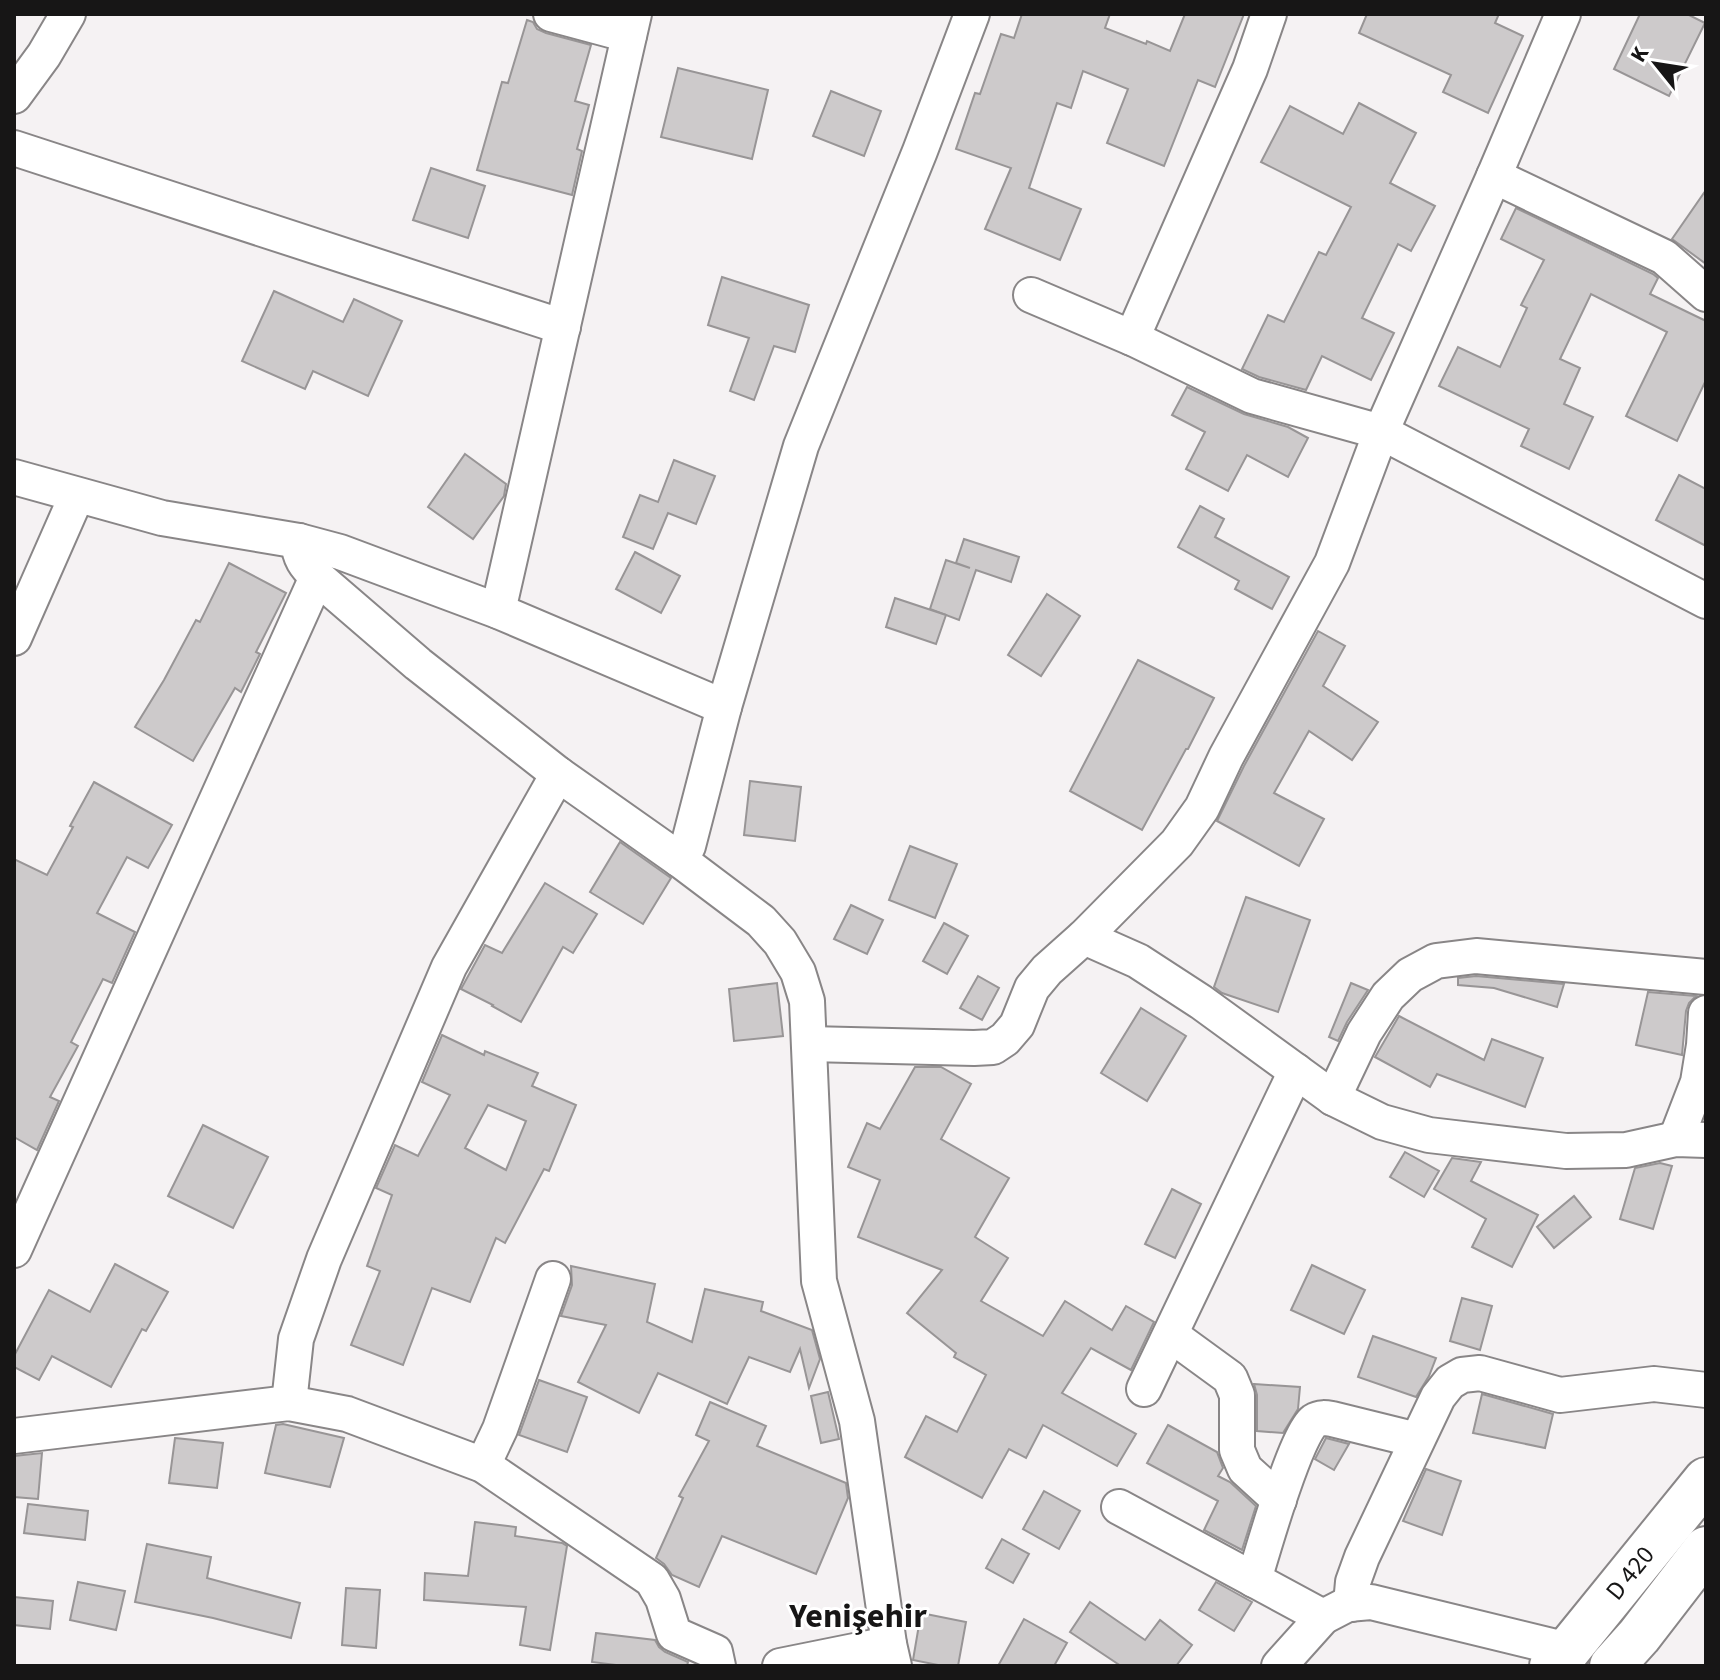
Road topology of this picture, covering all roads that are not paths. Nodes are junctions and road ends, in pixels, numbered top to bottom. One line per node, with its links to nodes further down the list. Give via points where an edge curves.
1 (68, 14): 7 (street)
2 (551, 14): 6 (street)
3 (972, 14): 22 (street, via 801,446)
4 (1269, 14): 13 (street)
5 (1563, 14): 9 (street)
6 (632, 24): 12 (street)
7 (14, 96)
8 (14, 148): 12 (street)
9 (1494, 176): 10 (street, via 1664,257); 14 (street)
10 (1706, 294)
11 (1031, 295): 13 (street)
12 (563, 327): 20 (street)
13 (1132, 338): 14 (street, via 1252,396)
14 (1381, 432): 19 (street); 25 (street, via 1332,563 1202,808 1177,843)
15 (14, 477): 16 (street)
16 (77, 495): 17 (street, via 162,518); 21 (street)
17 (299, 541): 18 (street, via 301,558); 20 (street)
18 (317, 577): 23 (street); 32 (street)
19 (1706, 601)
20 (498, 611): 22 (street)
21 (14, 638)
22 (724, 707): 24 (street)
23 (558, 774): 24 (street); 37 (street, via 449,967 324,1259 296,1339)
24 (680, 860): 28 (street, via 761,921 780,942 807,1001)
25 (1084, 937): 28 (street, via 1032,988 1017,1025 993,1047); 29 (street, via 1138,961)
26 (1706, 977): 30 (street, via 1476,956 1436,961 1410,975 1388,996)
27 (1706, 1013): 31 (street)
28 (809, 1044): 47 (street, via 819,1281 857,1421)
29 (1296, 1071): 30 (street); 34 (street)
30 (1333, 1098): 31 (street, via 1382,1122 1429,1135 1566,1151 1626,1150)
31 (1691, 1139)
32 (14, 1250)
33 (553, 1279): 40 (street)
34 (1171, 1335): 35 (street); 42 (street, via 1230,1378 1237,1395 1237,1450 1245,1469)
35 (1144, 1389)
36 (1706, 1390): 39 (street, via 1654,1384 1560,1395 1480,1373 1462,1375 1438,1397)
37 (289, 1403): 38 (street); 40 (street, via 347,1414)
38 (14, 1436)
39 (1417, 1440): 42 (street, via 1321,1418 1304,1434); 46 (street)
40 (483, 1465): 49 (street, via 652,1580 674,1634 715,1652)
41 (1706, 1480): 48 (highway, D 420)
42 (1279, 1500): 45 (street)
43 (1119, 1507): 45 (street)
44 (1706, 1549): 52 (highway)
45 (1254, 1580): 46 (street)
46 (1337, 1610): 48 (street, via 1371,1602); 51 (street)
47 (892, 1655): 50 (street)
48 (1560, 1658)
49 (718, 1666)
50 (780, 1666)
51 (1279, 1666)
52 (1612, 1666)

